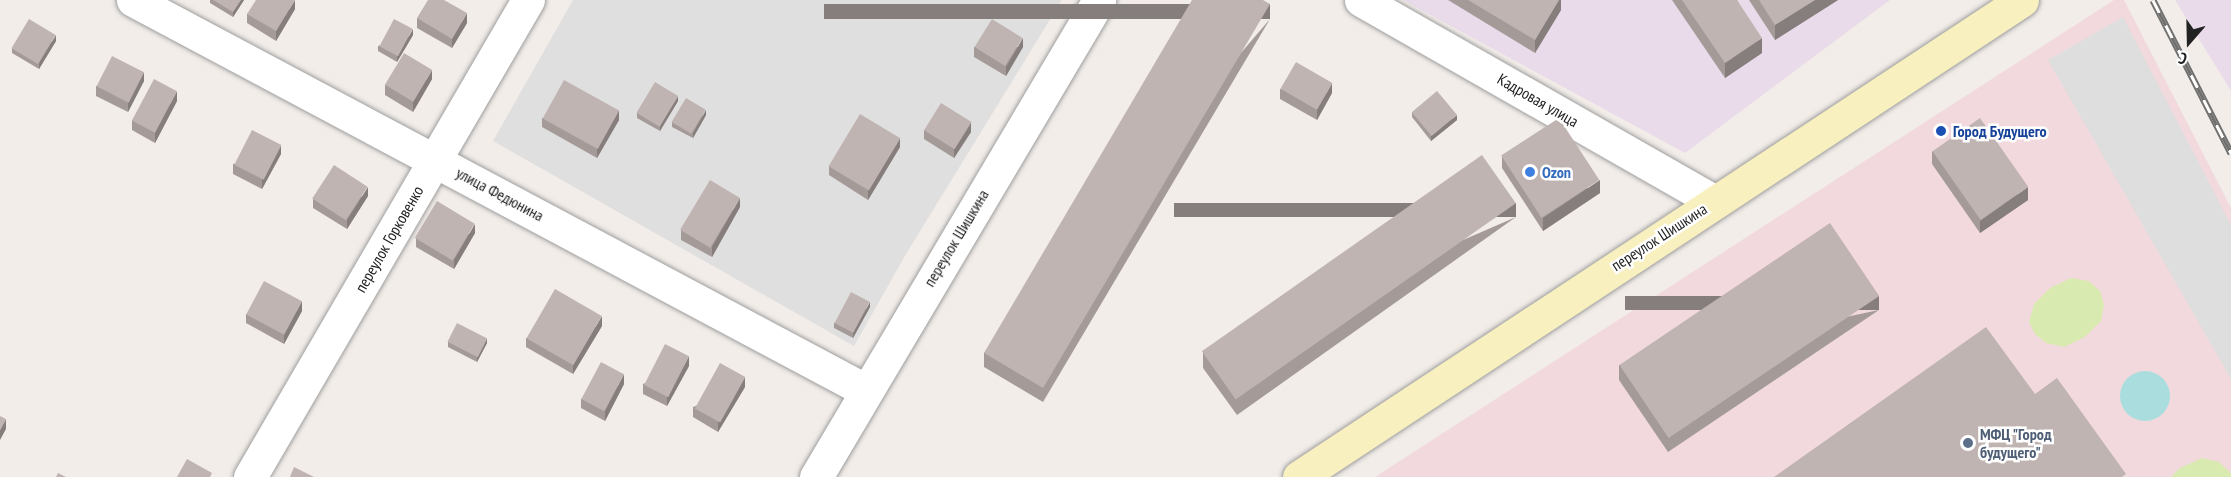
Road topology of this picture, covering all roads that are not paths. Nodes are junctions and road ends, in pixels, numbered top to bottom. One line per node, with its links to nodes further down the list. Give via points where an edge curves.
1 (133, 0): 6 (street, улица Федюнина)
2 (528, 0): 6 (street, переулок Горковенко)
3 (1099, 0): 8 (street, переулок Шишкина)
4 (1361, 0): 7 (street, Кадровая улица)
5 (2022, 0): 7 (main road, переулок Шишкина)
6 (436, 159): 8 (street, улица Федюнина); 9 (street, переулок Горковенко)
7 (1714, 201): 11 (main road, переулок Шишкина)
8 (866, 390): 10 (street, переулок Шишкина)
9 (250, 477)
10 (816, 477)
11 (1299, 477)

